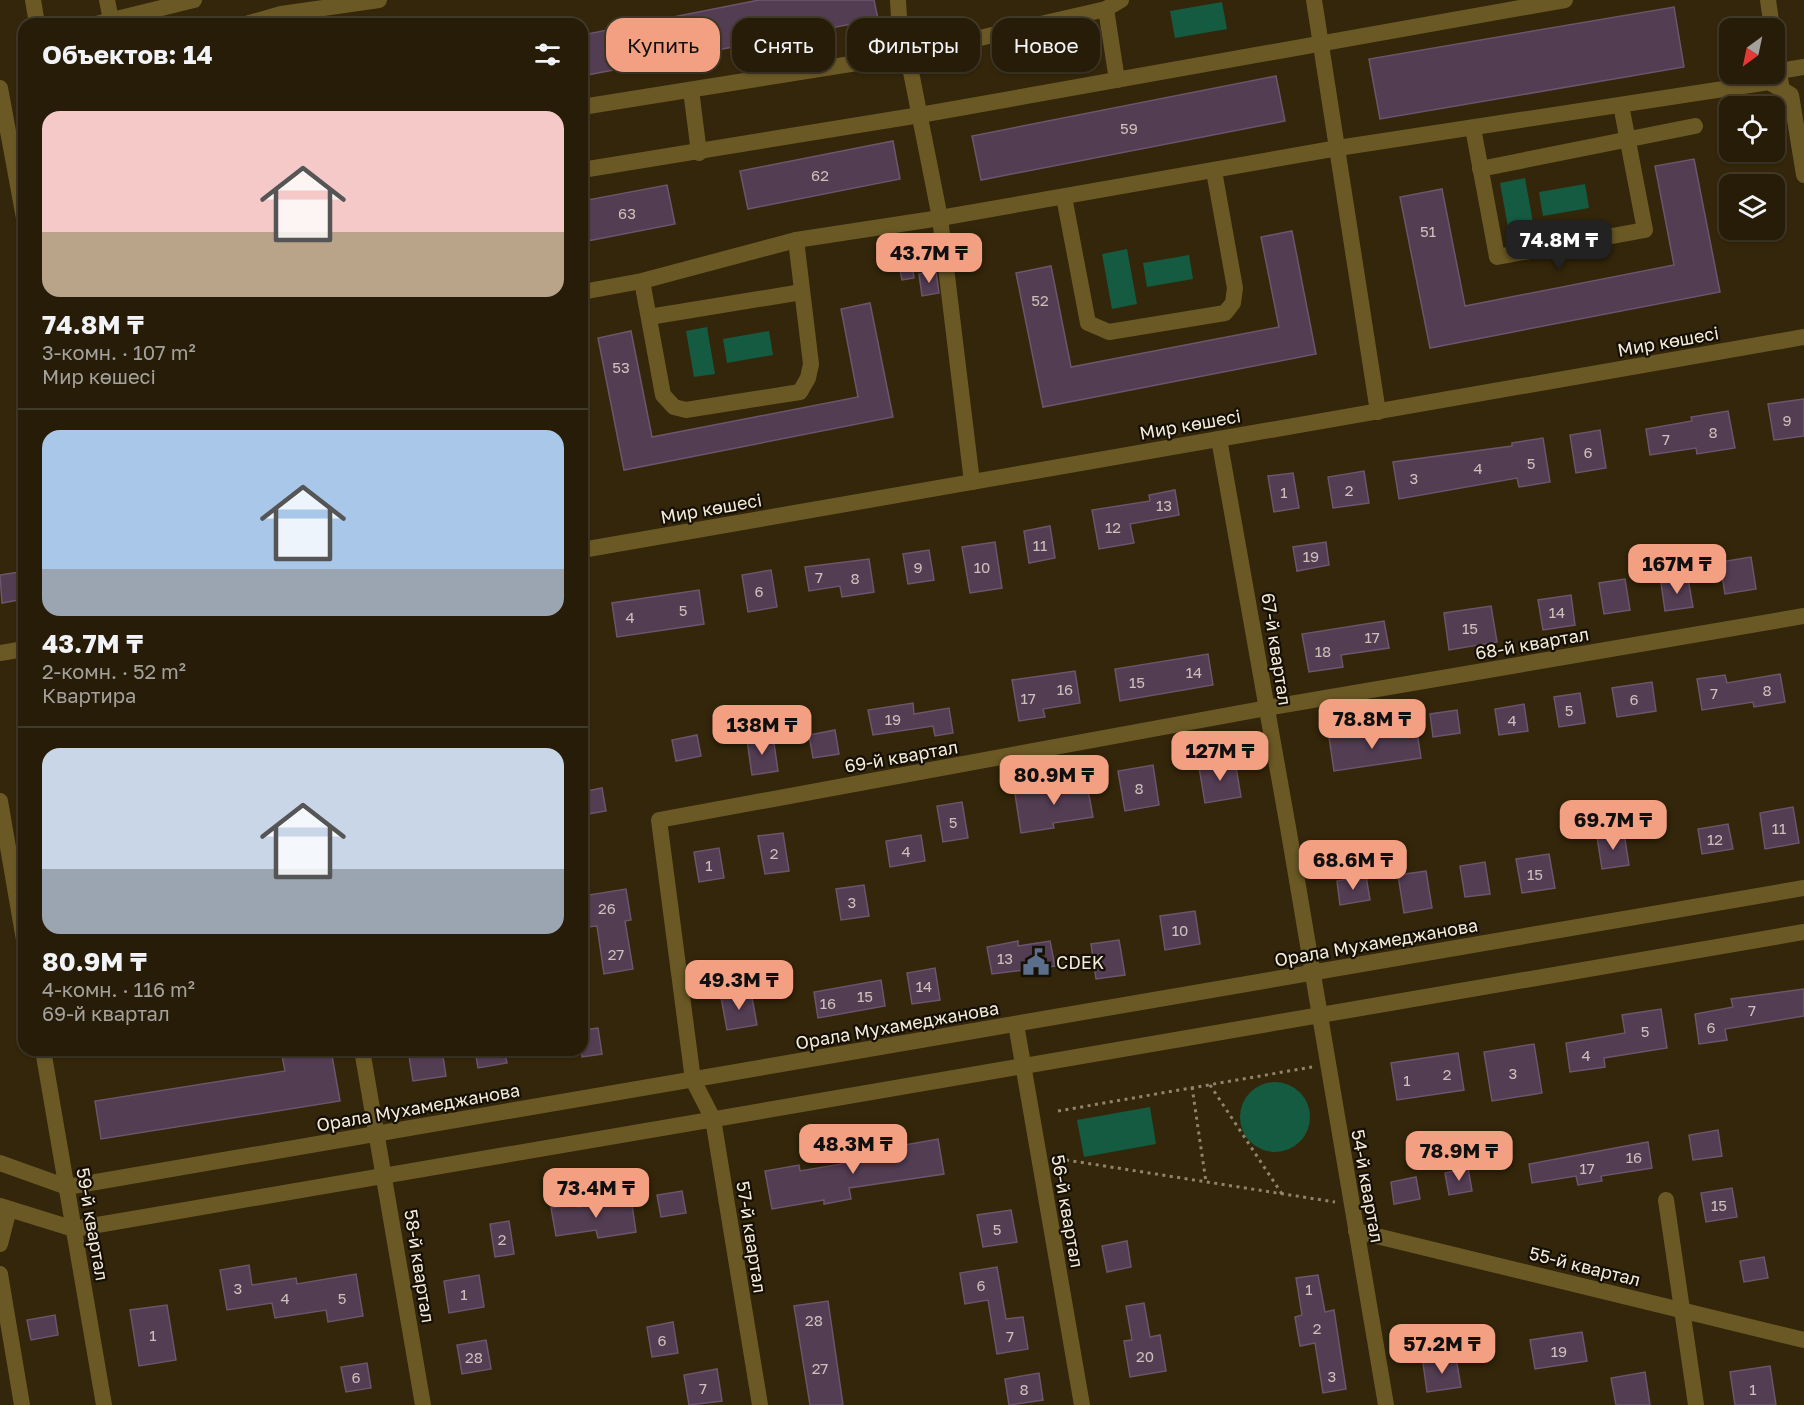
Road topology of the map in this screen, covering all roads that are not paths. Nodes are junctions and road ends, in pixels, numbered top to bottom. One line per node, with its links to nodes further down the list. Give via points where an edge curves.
1 (33, 0): 12 (street)
2 (108, 0): 13 (street)
3 (194, 0): 14 (street)
4 (379, 0): 15 (street)
5 (898, 0): 16 (street)
6 (1121, 0): 11 (street)
7 (1314, 0): 19 (street)
8 (1565, 0): 10 (street)
9 (1768, 0): 17 (street)
10 (1521, 4): 19 (street)
11 (1106, 9): 18 (street); 24 (street)
12 (36, 18)
13 (105, 18)
14 (120, 18)
15 (267, 18)
16 (899, 18)
17 (1771, 18)
18 (980, 38)
19 (1321, 45): 24 (street); 35 (street)
20 (847, 65): 27 (street)
21 (1804, 67): 22 (street)
22 (1785, 70)
23 (911, 72): 31 (street)
24 (1117, 80): 31 (street)
25 (1781, 84): 28 (street)
26 (0, 88): 41 (street)
27 (691, 90): 30 (street); 36 (street)
28 (1782, 90): 29 (street, via 1769,82); 40 (street, via 1791,95)
29 (1621, 105): 33 (street); 34 (street)
30 (588, 106)
31 (920, 115): 36 (street); 43 (street)
32 (1695, 126): 34 (street)
33 (1473, 128): 35 (street); 38 (street)
34 (1627, 139): 38 (street); 38 (street, via 1645,230 1497,257)
35 (1338, 148): 39 (street); 50 (street)
36 (699, 153): 37 (street)
37 (588, 169)
38 (1480, 169)
39 (1214, 171): 42 (street); 42 (street, via 1235,288 1233,303 1225,313 1109,332 1088,323)
40 (1804, 175)
41 (18, 186)
42 (1064, 197): 43 (street)
43 (940, 218): 44 (street); 52 (street)
44 (796, 240): 45 (street); 47 (street)
45 (642, 281): 46 (street); 48 (street)
46 (588, 291)
47 (802, 292): 48 (street); 48 (street, via 811,364 800,392 686,410 674,406 663,395)
48 (649, 317)
49 (1804, 337): 50 (street, Мир көшесі)
50 (1378, 412): 51 (street, Мир көшесі)
51 (1219, 439): 52 (street, Мир көшесі); 57 (street, 67-й квартал)
52 (972, 482): 53 (street, Мир көшесі)
53 (588, 549)
54 (1804, 616): 57 (street, 68-й квартал)
55 (18, 651): 56 (street)
56 (0, 653)
57 (1266, 708): 62 (street, 67-й квартал); 68 (street, 69-й квартал, via 659,820)
58 (0, 801): 60 (street)
59 (1804, 888): 62 (street, Орала Мухамеджанова)
60 (18, 905)
61 (1804, 932): 63 (street)
62 (1313, 973): 63 (street, 54-й квартал); 64 (street, Орала Мухамеджанова)
63 (1320, 1015): 67 (street); 77 (street, 54-й квартал)
64 (1016, 1024): 67 (street, 56-й квартал); 68 (street, Орала Мухамеджанова)
65 (44, 1056): 73 (street, 59-й квартал)
66 (363, 1056): 70 (street, 58-й квартал)
67 (1023, 1066): 69 (street); 86 (street, 56-й квартал)
68 (693, 1080): 69 (street, 57-й квартал); 70 (street, Орала Мухамеджанова)
69 (713, 1119): 72 (street); 85 (street, 57-й квартал)
70 (377, 1134): 72 (street, 58-й квартал); 73 (street, Орала Мухамеджанова)
71 (0, 1163): 73 (street, Орала Мухамеджанова)
72 (385, 1175): 76 (street); 84 (street, 58-й квартал)
73 (67, 1187): 76 (street, 59-й квартал)
74 (1666, 1200): 80 (street)
75 (5, 1207): 76 (street); 78 (street)
76 (74, 1229): 83 (street, 59-й квартал)
77 (1356, 1231): 80 (street, 55-й квартал); 87 (street, 54-й квартал)
78 (0, 1244)
79 (0, 1274): 82 (street)
80 (1681, 1310): 81 (street, 55-й квартал); 88 (street)
81 (1804, 1340)
82 (22, 1405)
83 (104, 1405)
84 (423, 1405)
85 (760, 1405)
86 (1082, 1405)
87 (1386, 1405)
88 (1696, 1405)

